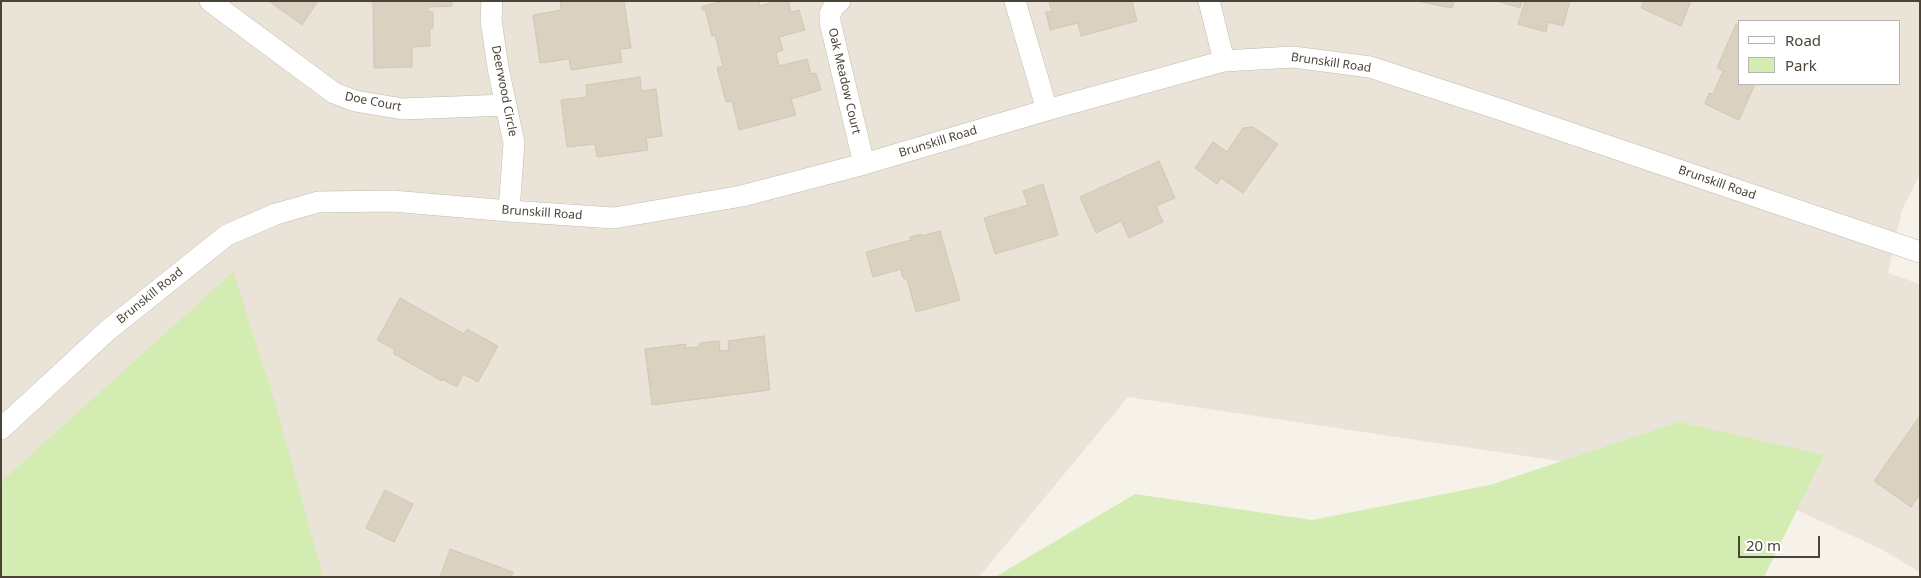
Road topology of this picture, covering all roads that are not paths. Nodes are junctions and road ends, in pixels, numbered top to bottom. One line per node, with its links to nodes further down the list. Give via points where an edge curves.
1 (210, 1): 7 (street, Doe Court, via 334,93 355,101 403,109)
2 (492, 1): 7 (street, Deerwood Circle, via 491,20)
3 (840, 1): 9 (street, Oak Meadow Court, via 830,14 830,22)
4 (1015, 1): 8 (street)
5 (1209, 1): 6 (street)
6 (1224, 61): 8 (street, Brunskill Road); 11 (street, Brunskill Road, via 1293,56 1370,67)
7 (506, 105): 10 (street, Deerwood Circle, via 514,143)
8 (1047, 110): 9 (street, Brunskill Road)
9 (864, 164): 10 (street, Brunskill Road, via 742,196 614,218)
10 (509, 211): 12 (street, Brunskill Road, via 392,201 318,202 276,214 227,235 106,331)
11 (1920, 252)
12 (1, 429)

